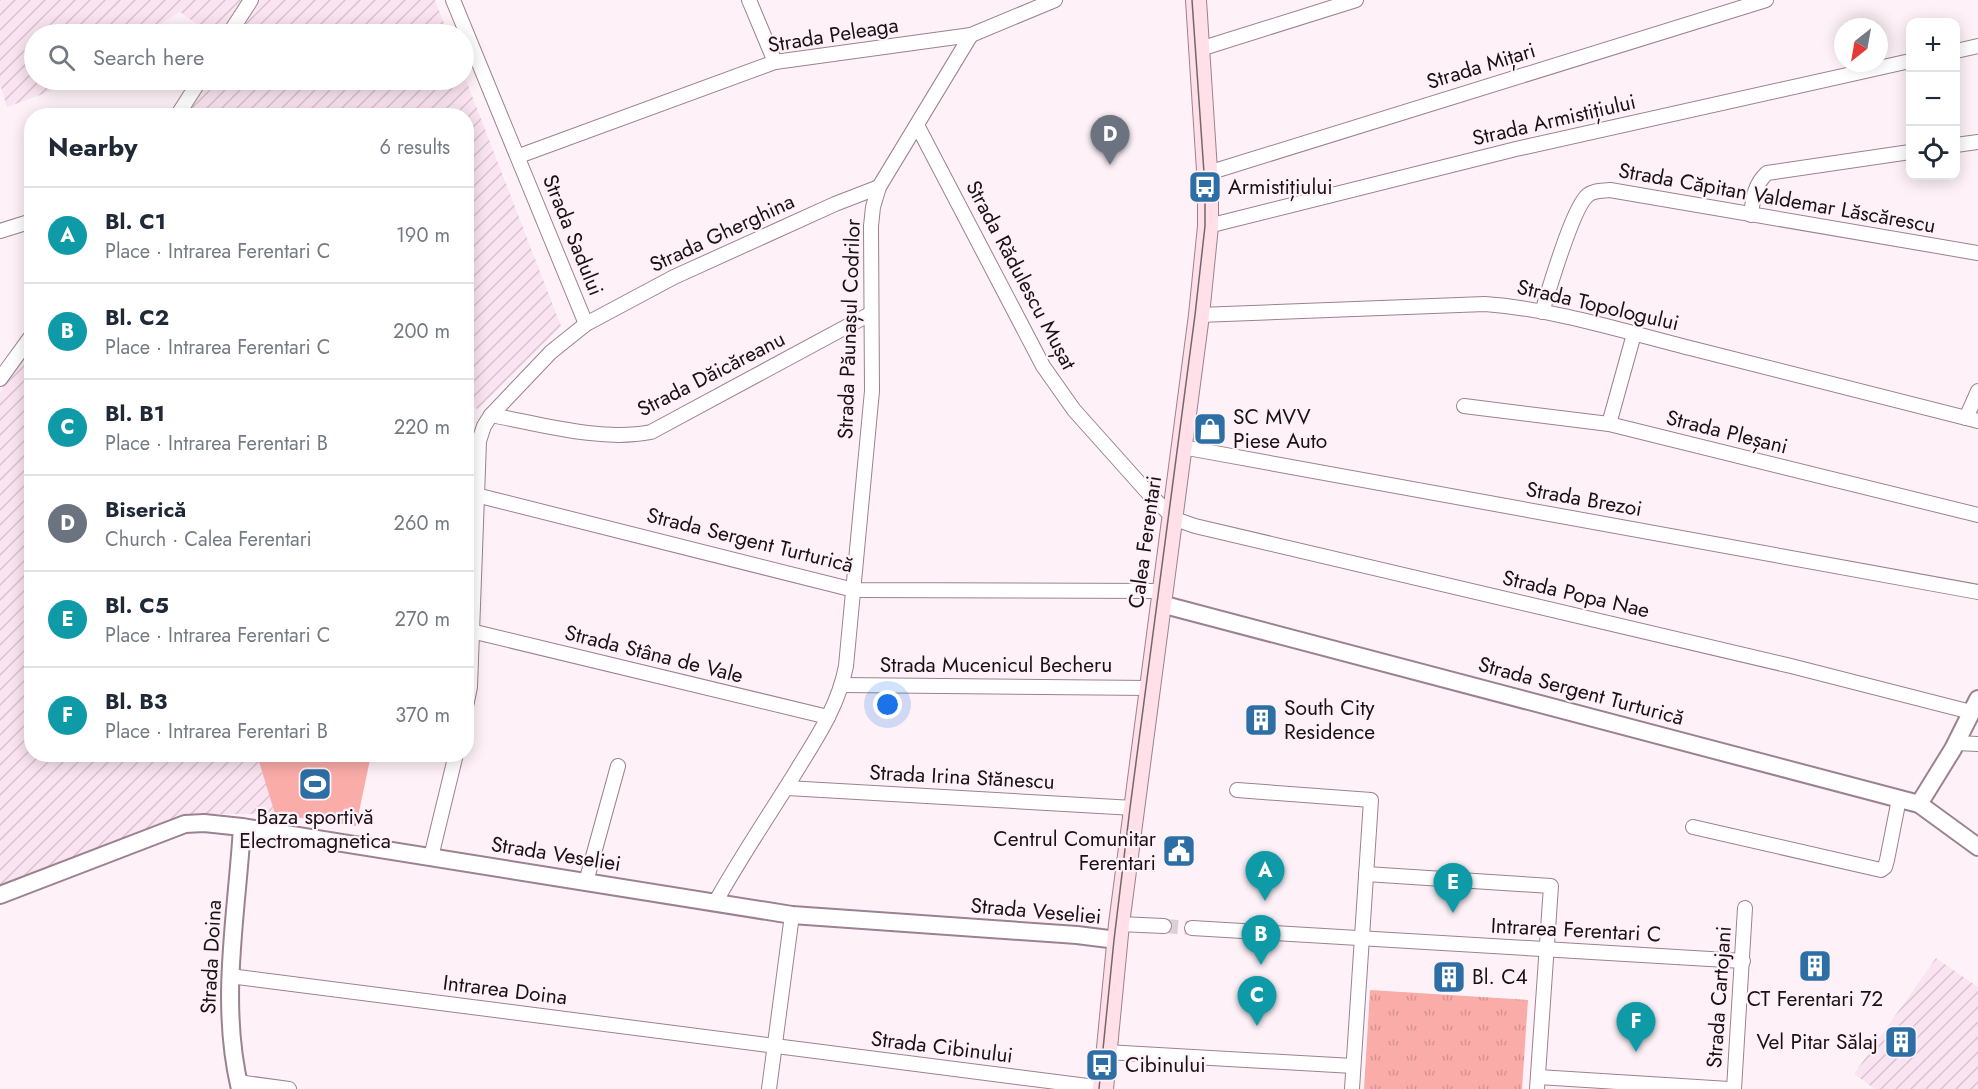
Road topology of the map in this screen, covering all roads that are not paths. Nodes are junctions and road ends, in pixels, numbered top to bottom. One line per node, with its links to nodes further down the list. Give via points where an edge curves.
1 (251, 0): 8 (street)
2 (453, 0): 9 (street, Strada Sadului)
3 (749, 0): 15 (street)
4 (1055, 0): 10 (street, Strada Peleaga)
5 (1196, 0): 12 (main road, Calea Ferentari)
6 (1356, 0): 12 (street)
7 (1766, 0): 24 (street, Strada Mițari)
8 (235, 24)
9 (463, 24)
10 (971, 35): 15 (street, Strada Peleaga); 19 (street, Strada Păunașul Codrilor)
11 (1978, 46): 14 (street)
12 (1200, 49): 24 (main road, Calea Ferentari)
13 (474, 50): 23 (street, Strada Sadului)
14 (1960, 50)
15 (775, 62): 23 (street, Strada Peleaga)
16 (1906, 62): 28 (street, Strada Armistițiului, via 1516,150)
17 (194, 90): 18 (street)
18 (182, 108)
19 (917, 125): 25 (street, Strada Păunașul Codrilor); 46 (street, Strada Rădulescu Mușat, via 1043,366 1074,410)
20 (1978, 142): 21 (street)
21 (1960, 145)
22 (1906, 153): 26 (street, via 1767,173 1755,188)
23 (519, 156): 34 (street, Strada Sadului)
24 (1208, 173): 28 (main road, Calea Ferentari)
25 (879, 187): 32 (street, Strada Păunașul Codrilor, via 871,226); 34 (street, Strada Gherghina, via 674,277)
26 (1751, 215): 30 (street, Strada Căpitan Valdemar Lăscărescu); 31 (street, Strada Căpitan Valdemar Lăscărescu, via 1610,190 1588,195 1577,210)
27 (24, 224): 29 (street)
28 (1208, 226): 33 (main road, Calea Ferentari)
29 (0, 231)
30 (1978, 253)
31 (1542, 312): 33 (street, Strada Topologului, via 1485,304); 35 (street, Strada Topologului)
32 (870, 314): 40 (street, Strada Dăicăreanu, via 651,432 595,434); 48 (street, Strada Păunașul Codrilor, via 872,392)
33 (1199, 315): 43 (main road, Calea Ferentari)
34 (586, 324): 40 (street, Strada Sadului, via 551,352)
35 (1634, 334): 41 (street, Strada Topologului); 42 (street)
36 (24, 346): 37 (street)
37 (0, 379)
38 (1978, 391): 41 (street)
39 (1464, 406): 42 (street, Strada Pleșani)
40 (491, 415): 44 (street, Strada Sadului, via 479,441)
41 (1972, 420)
42 (1609, 424): 45 (street, Strada Pleșani)
43 (1182, 447): 46 (main road, Calea Ferentari); 49 (street, Strada Brezoi)
44 (476, 495): 47 (street, Strada Sadului); 48 (street, Strada Sergent Turturică)
45 (1978, 515)
46 (1172, 517): 50 (main road, Calea Ferentari); 54 (street, Strada Popa Nae, via 1195,526 1791,666)
47 (474, 549)
48 (854, 590): 50 (street, Strada Sergent Turturică); 52 (street, Strada Păunașul Codrilor)
49 (1978, 592)
50 (1162, 598): 53 (main road, Calea Ferentari); 62 (street, Strada Sergent Turturică)
51 (474, 632): 55 (street, Strada Stâna de Vale)
52 (843, 685): 53 (street, Strada Mucenicul Becheru); 55 (street, Strada Păunașul Codrilor)
53 (1150, 688): 64 (main road, Calea Ferentari)
54 (1975, 705): 56 (street)
55 (828, 717): 60 (street, Strada Păunașul Codrilor)
56 (1956, 743): 57 (street); 63 (street)
57 (1978, 744)
58 (454, 762): 68 (street)
59 (618, 766): 70 (street)
60 (787, 788): 64 (street, Strada Irina Stănescu); 72 (street, Strada Păunașul Codrilor)
61 (1237, 790): 69 (street, via 1371,800)
62 (1899, 799): 63 (street, Strada Sergent Turturică); 66 (street, via 1887,860 1881,870)
63 (1919, 804): 67 (street, Strada Sergent Turturică)
64 (1134, 808): 77 (main road, Calea Ferentari)
65 (242, 827): 68 (street, Strada Veseliei); 71 (street, Strada Veseliei, via 185,824); 81 (street, Strada Doina)
66 (1693, 827)
67 (1978, 847)
68 (431, 857): 70 (street, Strada Veseliei)
69 (1366, 874): 78 (street); 79 (street, via 1551,886)
70 (586, 882): 72 (street, Strada Veseliei)
71 (0, 895)
72 (715, 903): 74 (street, Strada Veseliei)
73 (1745, 908): 80 (street, Strada Cartojani)
74 (792, 915): 77 (street, Strada Veseliei, via 1077,935); 82 (street)
75 (1164, 926): 77 (street)
76 (1192, 928): 78 (street, Intrarea Ferentari C)
77 (1118, 932): 83 (main road, Calea Ferentari)
78 (1362, 938): 79 (street, Intrarea Ferentari C); 84 (street)
79 (1547, 949): 80 (street, Intrarea Ferentari C); 85 (street)
80 (1743, 961): 92 (street, Strada Cartojani)
81 (230, 976): 82 (street, Intrarea Doina); 86 (street, Strada Doina, via 231,1029)
82 (775, 1046): 88 (street); 89 (street, Strada Cibinului)
83 (1106, 1052): 84 (street); 89 (main road, Calea Ferentari)
84 (1353, 1066): 90 (street)
85 (1537, 1083): 91 (street)
86 (239, 1085): 87 (street)
87 (289, 1089)
88 (770, 1089)
89 (1103, 1089)
90 (1352, 1089)
91 (1729, 1089)
92 (1734, 1089)

